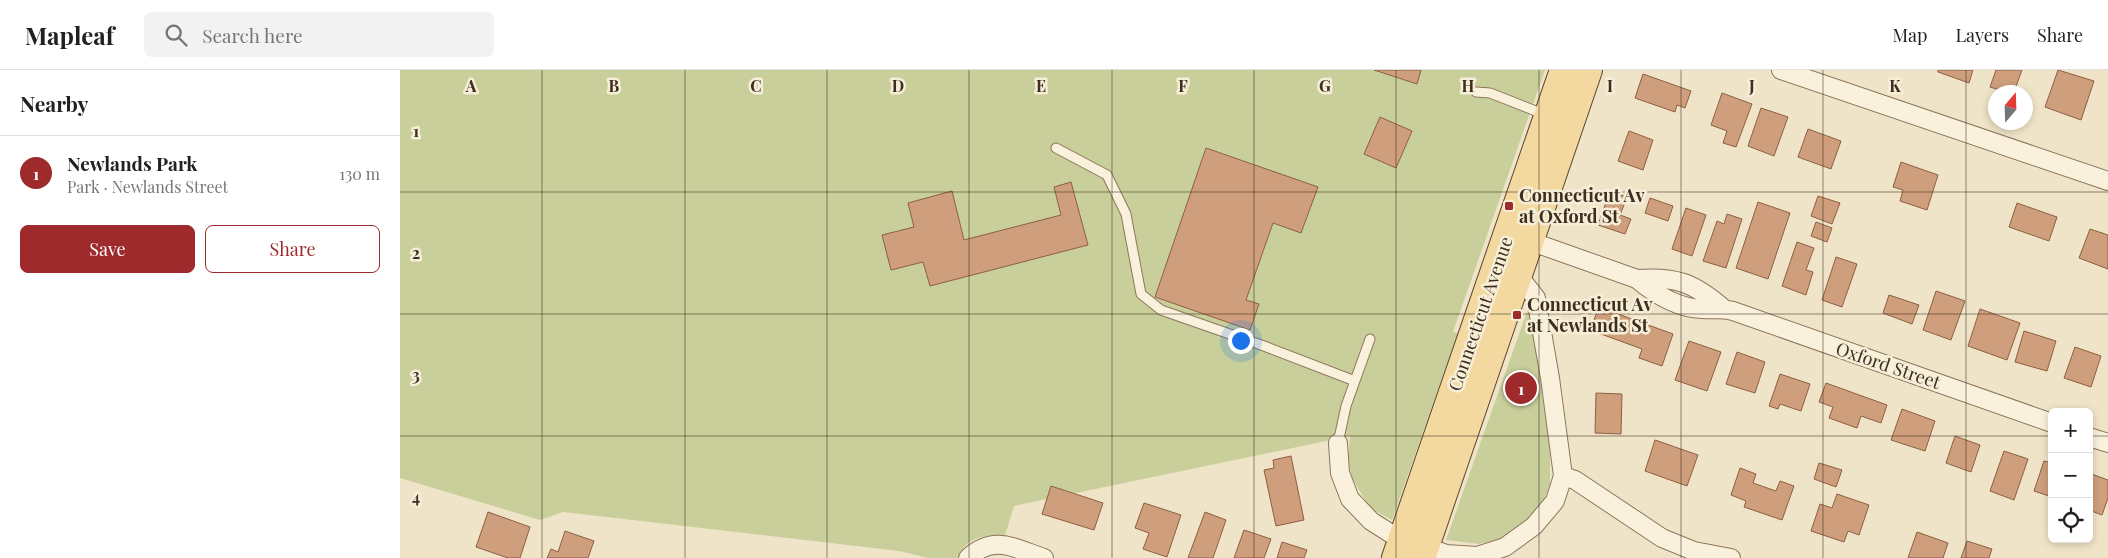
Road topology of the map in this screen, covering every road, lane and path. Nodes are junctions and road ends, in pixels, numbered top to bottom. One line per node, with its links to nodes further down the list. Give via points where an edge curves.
1 (1564, 70): 5 (main road, Connecticut Avenue)
2 (1588, 70): 8 (main road, Connecticut Avenue)
3 (1781, 70): 7 (street)
4 (1476, 92): 5 (lane, via 1490,93)
5 (1549, 116): 8 (main road, Connecticut Avenue)
6 (1056, 148): 11 (lane, via 1107,176 1126,214 1141,294 1161,310)
7 (2108, 181)
8 (1519, 237): 9 (main road, Connecticut Avenue); 12 (street, Oxford Street, via 1637,279 1676,279 1693,286 1724,308); 17 (main road, Connecticut Avenue)
9 (1518, 275): 16 (street, via 1536,298); 17 (main road, Connecticut Avenue)
10 (1370, 339): 11 (lane)
11 (1355, 381): 14 (lane)
12 (2048, 422)
13 (2093, 437): 15 (street)
14 (1338, 443): 17 (street, via 1340,473 1350,499 1371,521)
15 (2108, 443)
16 (1564, 476): 17 (street, via 1547,513 1505,547 1485,554 1462,556); 21 (street, via 1575,480 1662,538 1694,551)
17 (1412, 549)
18 (1014, 553): 19 (street, via 995,544 984,545); 20 (street)
19 (968, 558)
20 (1044, 558)
21 (1731, 558)

